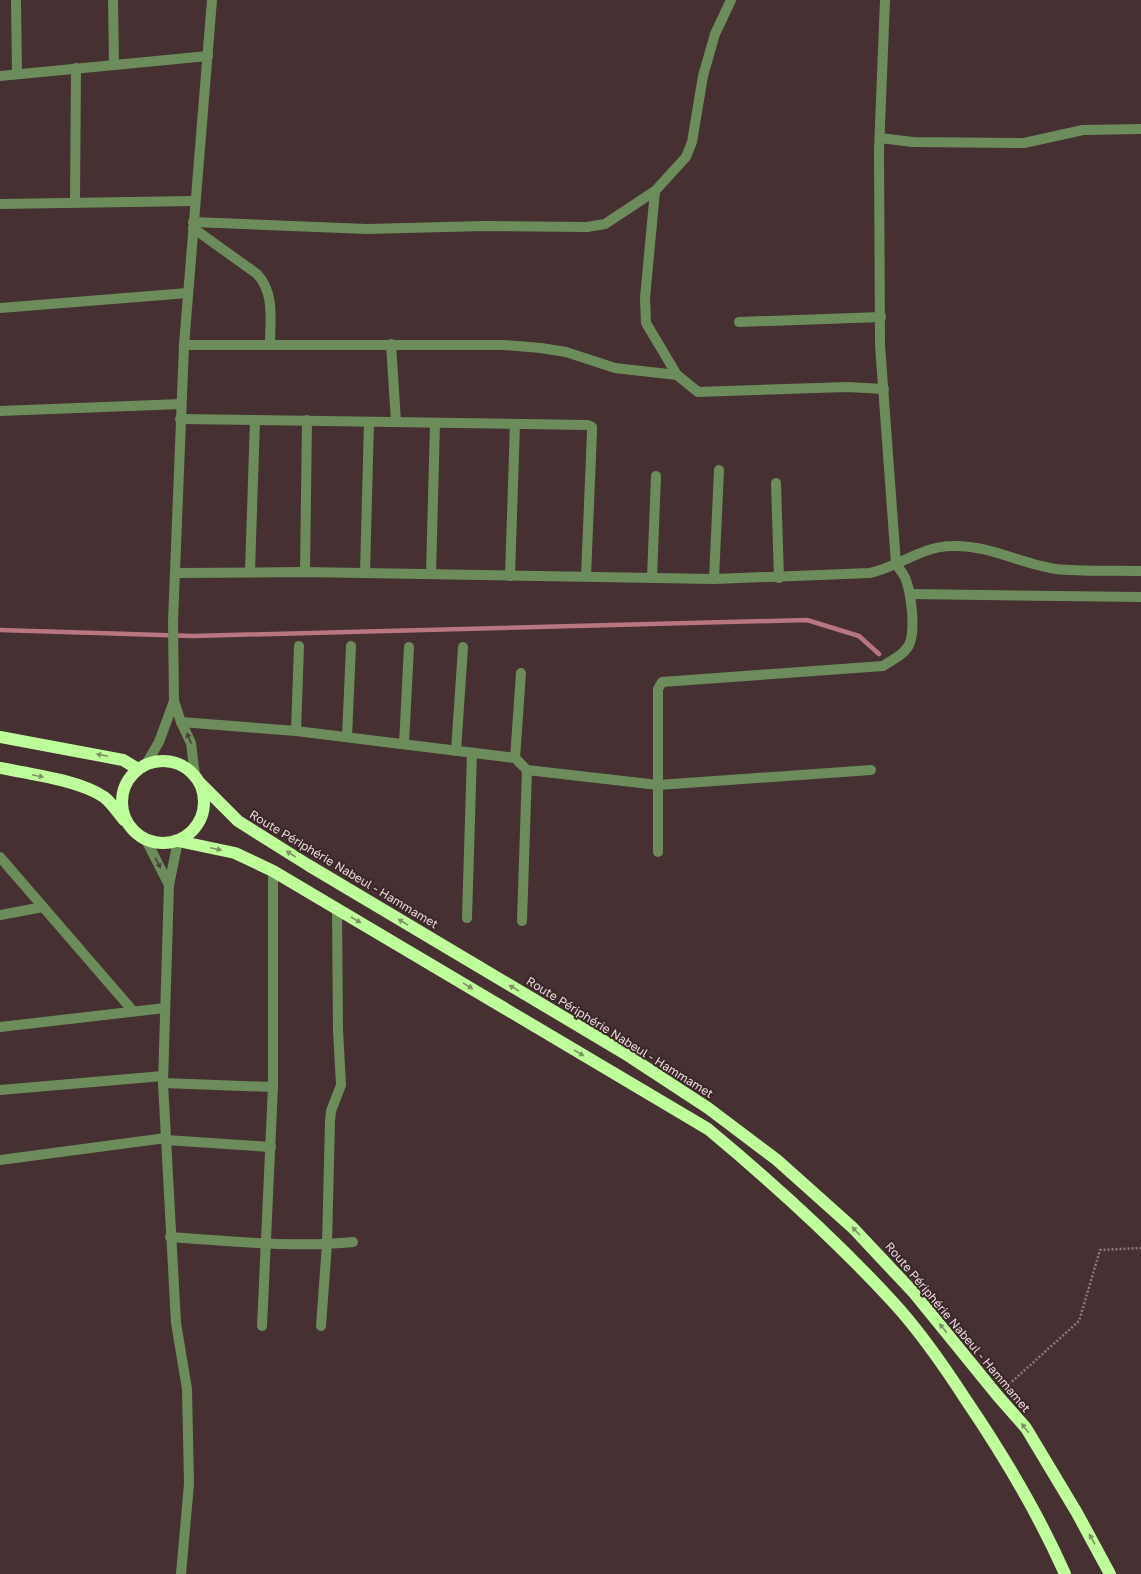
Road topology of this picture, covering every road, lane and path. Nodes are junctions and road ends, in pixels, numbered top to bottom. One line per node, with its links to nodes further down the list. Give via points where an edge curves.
1 (16, 0): 9 (street)
2 (113, 0): 7 (street)
3 (212, 0): 6 (street)
4 (731, 0): 13 (street, via 715,34 703,76 692,142 686,157)
5 (885, 0): 12 (street)
6 (208, 56): 7 (street); 14 (street)
7 (114, 65): 8 (street)
8 (76, 68): 9 (street); 15 (street)
9 (17, 74): 10 (street)
10 (0, 76)
11 (1141, 129): 12 (street, via 1083,130 1024,143 913,142)
12 (880, 138): 20 (street)
13 (655, 191): 17 (street, via 605,224 586,227 359,229); 25 (street, via 644,298 646,323)
14 (195, 201): 15 (street); 17 (street)
15 (75, 202): 16 (street)
16 (0, 204)
17 (193, 225): 18 (street); 24 (street, via 265,283 269,301)
18 (188, 293): 19 (street); 23 (street)
19 (0, 308)
20 (881, 317): 21 (street); 26 (street, via 880,345)
21 (739, 322)
22 (391, 344): 24 (street); 25 (street, via 504,345 541,348 566,352 615,368); 33 (street)
23 (184, 345): 24 (street); 27 (street)
24 (270, 345)
25 (677, 375): 26 (street, via 698,392 847,387)
26 (884, 389): 39 (street)
27 (181, 404): 28 (street); 29 (street)
28 (0, 411)
29 (180, 419): 30 (street); 44 (street)
30 (255, 420): 31 (street); 40 (street)
31 (307, 420): 32 (street); 42 (street)
32 (369, 422): 33 (street); 43 (street)
33 (396, 422): 34 (street)
34 (435, 423): 35 (street); 45 (street)
35 (515, 424): 46 (street); 47 (street, via 583,424 592,427)
36 (720, 470): 50 (street)
37 (656, 476): 48 (street)
38 (776, 483): 49 (street)
39 (896, 564): 41 (street, via 913,555 952,546 979,548 1056,569); 49 (street, via 870,573); 51 (street, via 906,578)
40 (250, 571): 42 (street); 44 (street)
41 (1141, 571)
42 (305, 572): 43 (street)
43 (365, 572): 45 (street)
44 (176, 573): 58 (street, via 173,622)
45 (431, 574): 46 (street)
46 (510, 576): 47 (street)
47 (586, 576): 48 (street)
48 (652, 578): 50 (street)
49 (779, 578): 50 (street)
50 (714, 579)
51 (910, 594): 52 (street); 72 (street, via 912,631 909,644 902,654 883,666 662,682 658,689)
52 (1141, 597)
53 (299, 646): 60 (street)
54 (351, 646): 62 (street)
55 (409, 647): 63 (street)
56 (463, 648): 64 (street)
57 (521, 673): 66 (street)
58 (174, 701): 59 (street); 67 (street, via 159,742)
59 (181, 722): 60 (street); 71 (street, one-way to 59, via 191,743)
60 (296, 731): 62 (street)
61 (0, 737): 67 (highway, one-way to 61, via 123,760)
62 (347, 737): 63 (street)
63 (404, 744): 64 (street)
64 (456, 751): 65 (street)
65 (472, 753): 66 (street); 83 (street)
66 (515, 758): 69 (street)
67 (142, 766): 71 (highway, via 159,761 173,762 185,767); 73 (highway, via 128,778 123,791 121,804 124,817)
68 (0, 768): 73 (highway, one-way to 73, via 65,782 87,790 104,798)
69 (527, 770): 72 (street); 84 (street)
70 (871, 770): 72 (street)
71 (198, 780): 75 (highway, via 204,796 204,810 199,823 190,834); 101 (highway, Route Périphérie Nabeul - Hammamet, one-way to 71, via 914,1293 858,1233 777,1160 708,1108 624,1053 238,821)
72 (658, 785): 76 (street)
73 (131, 829): 74 (highway)
74 (146, 840): 75 (highway, via 157,844); 79 (street, one-way to 79)
75 (178, 841): 78 (highway, one-way to 78, via 235,853); 79 (street)
76 (658, 852)
77 (1, 858): 80 (street)
78 (273, 871): 81 (highway); 89 (street)
79 (169, 885): 85 (street)
80 (43, 907): 82 (street); 86 (street)
81 (337, 908): 97 (street, via 341,1085 330,1121); 103 (highway, one-way to 103, via 708,1129 769,1180 840,1246 893,1302 944,1367 996,1444 1044,1527)
82 (0, 915)
83 (466, 918)
84 (522, 921)
85 (165, 1008): 86 (street); 88 (street)
86 (133, 1011): 87 (street)
87 (0, 1027)
88 (163, 1080): 89 (street); 90 (street); 91 (street)
89 (273, 1087): 92 (street)
90 (0, 1090)
91 (166, 1139): 92 (street); 93 (street); 94 (street)
92 (271, 1147): 96 (street)
93 (0, 1160)
94 (170, 1237): 96 (street); 102 (street, via 176,1323 187,1389 189,1484)
95 (353, 1242): 97 (street)
96 (266, 1244): 97 (street); 99 (street)
97 (327, 1244): 100 (street)
98 (1141, 1248): 101 (path, via 1100,1250 1079,1321)
99 (262, 1326)
100 (321, 1326)
101 (997, 1395): 104 (highway, Route Périphérie Nabeul - Hammamet, one-way to 101, via 1026,1428)
102 (181, 1574)
103 (1065, 1574)
104 (1110, 1574)

